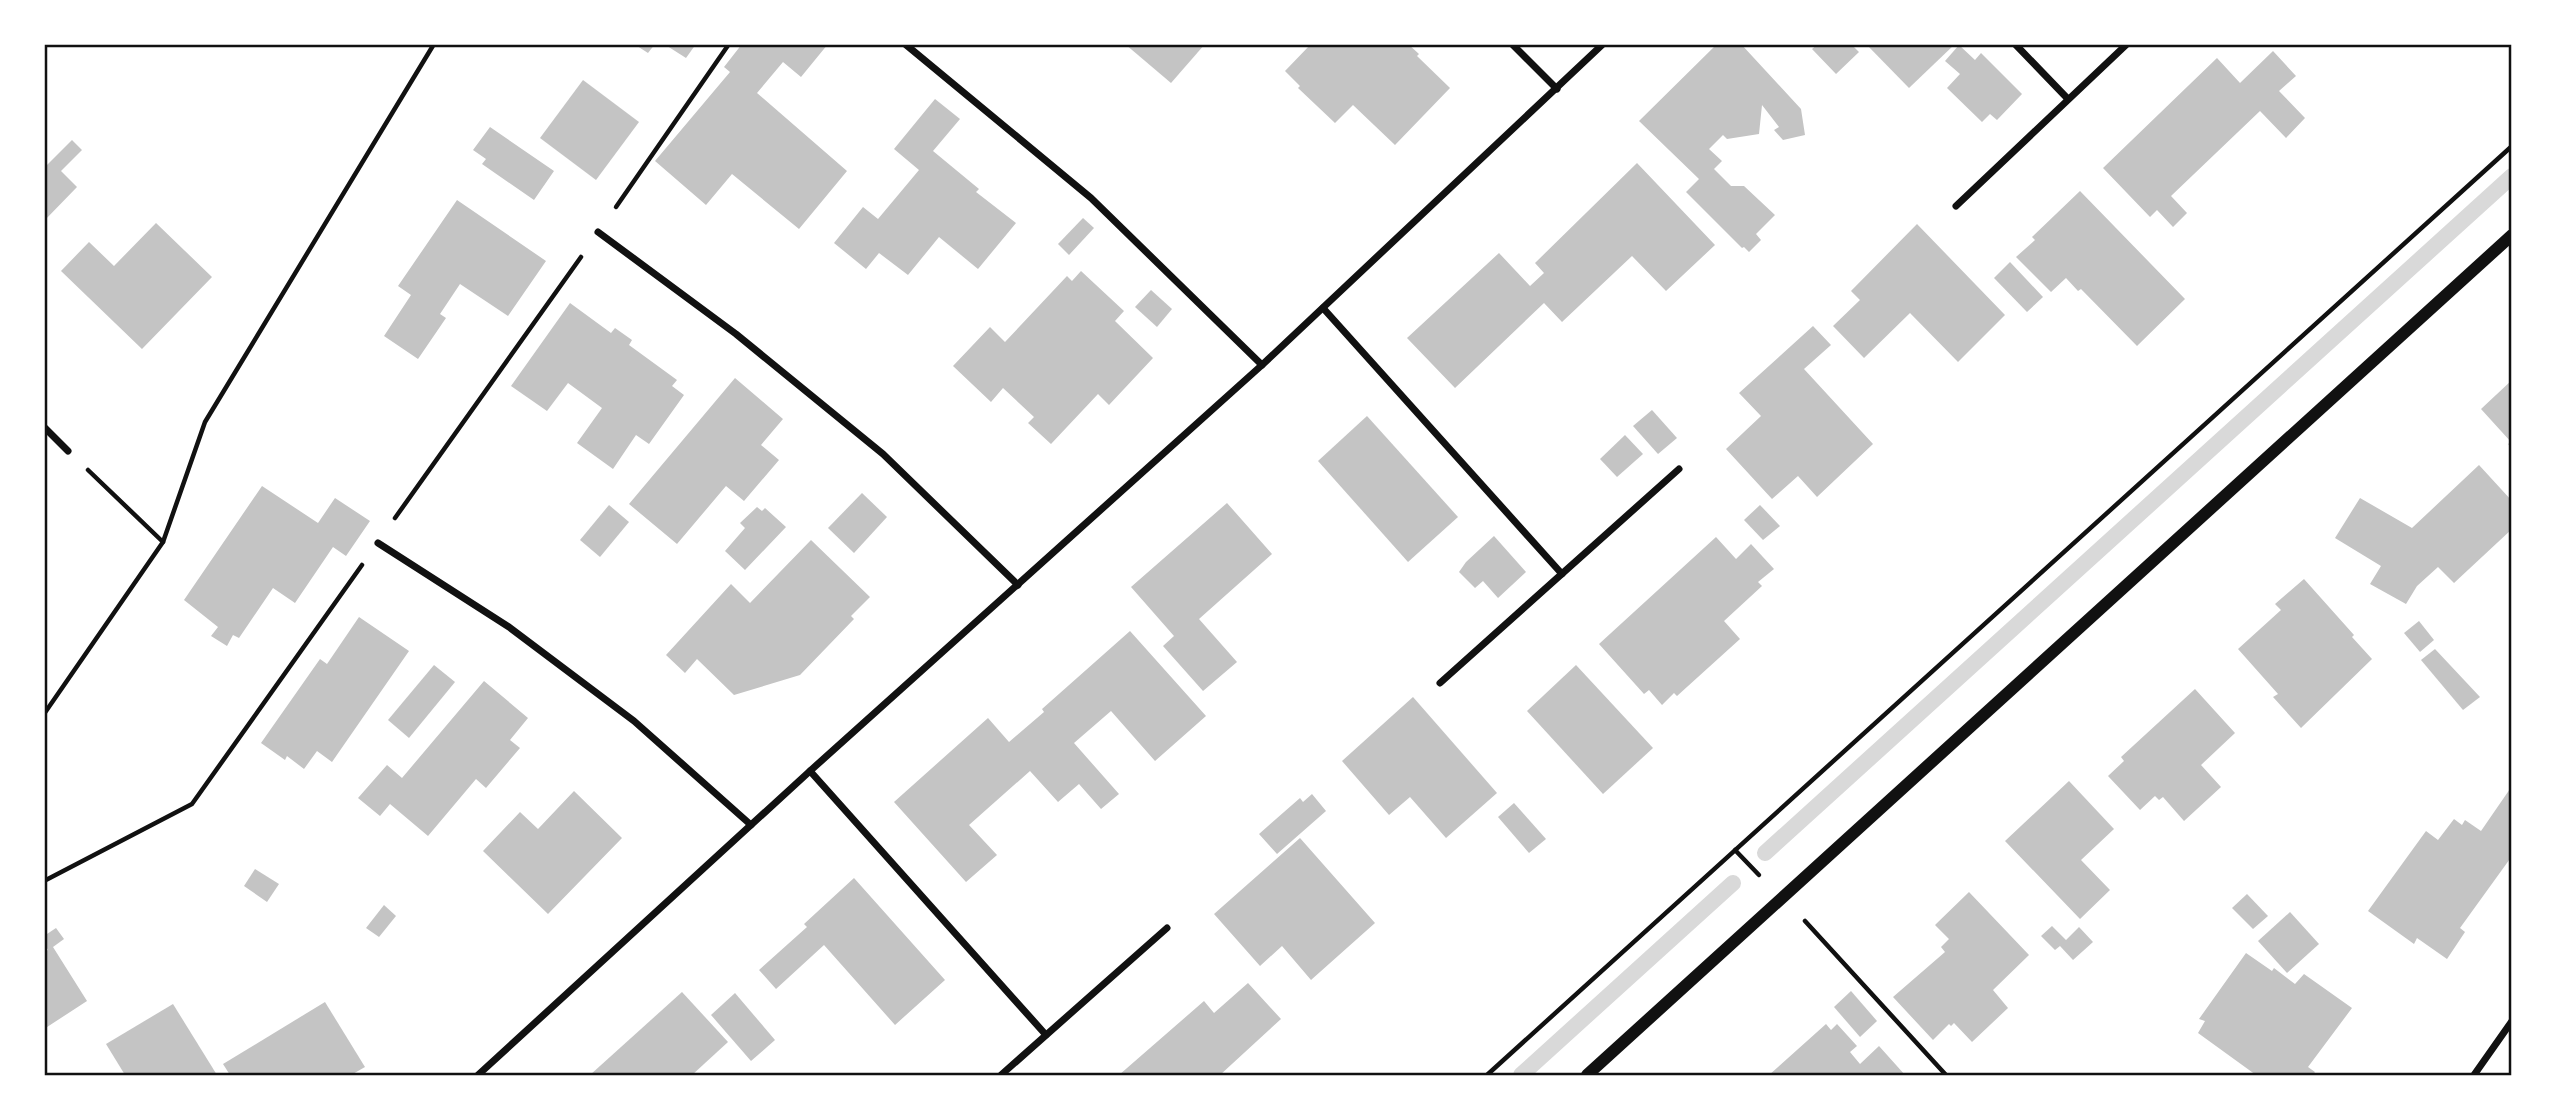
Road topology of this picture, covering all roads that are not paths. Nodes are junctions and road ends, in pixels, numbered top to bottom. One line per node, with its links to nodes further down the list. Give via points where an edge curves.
1 (905, 44): 12 (street, via 1091,198)
2 (1511, 44): 6 (street)
3 (1603, 44): 6 (street)
4 (2015, 44): 7 (street)
5 (2127, 44): 7 (street)
6 (1557, 89): 11 (street)
7 (2067, 99): 8 (street)
8 (1956, 206)
9 (598, 232): 18 (street, via 736,334 883,454)
10 (2512, 235): 27 (street)
11 (1323, 308): 12 (street); 17 (street)
12 (1262, 365): 18 (street)
13 (44, 428): 14 (street)
14 (68, 451)
15 (1679, 469): 17 (street)
16 (377, 543): 21 (street, via 509,627 634,721)
17 (1562, 574): 19 (street)
18 (1018, 585): 20 (street)
19 (1440, 683)
20 (810, 771): 21 (street); 24 (street)
21 (751, 825): 25 (street)
22 (1167, 928): 24 (street)
23 (2512, 1021): 28 (street)
24 (1046, 1035): 26 (street)
25 (478, 1075)
26 (1000, 1075)
27 (1587, 1075)
28 (2474, 1075)

